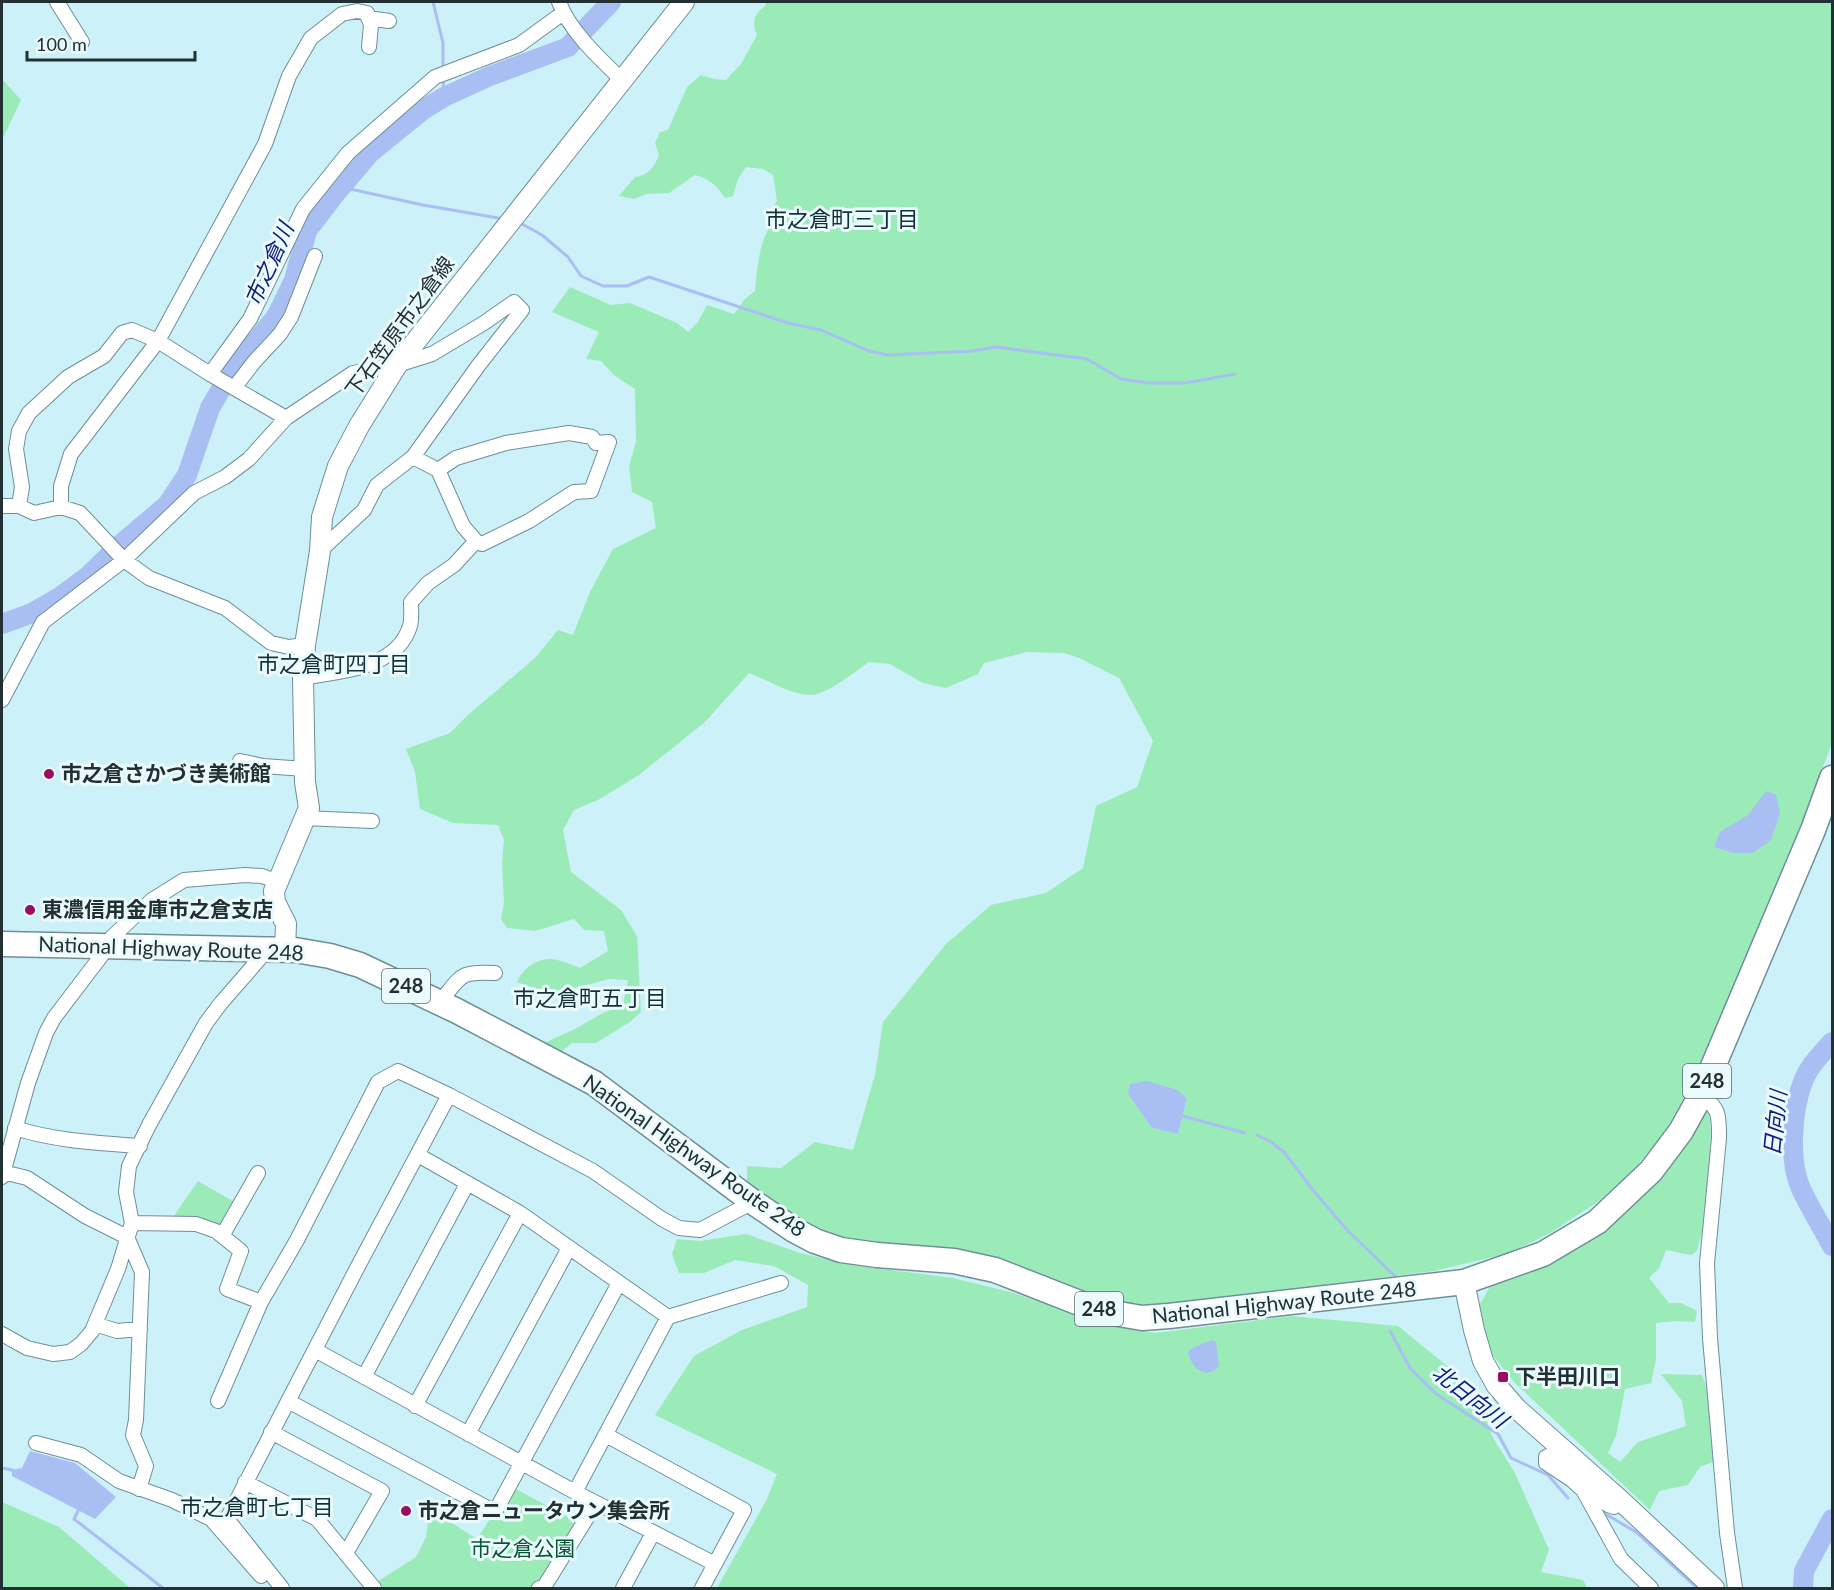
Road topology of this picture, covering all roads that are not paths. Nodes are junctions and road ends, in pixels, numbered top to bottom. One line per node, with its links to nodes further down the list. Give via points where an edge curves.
1 (57, 2): 6 (street)
2 (684, 2): 8 (main road, 下石笠原市之倉線)
3 (561, 7): 8 (street, via 598,57); 12 (street, via 519,45 441,74 348,153 303,209 250,319)
4 (368, 18): 5 (street); 7 (street); 10 (street, via 367,13 357,11 342,14 311,38 289,76 265,144)
5 (389, 21)
6 (82, 42)
7 (369, 47)
8 (621, 79): 11 (main road, 下石笠原市之倉線)
9 (315, 256): 13 (street, via 280,334)
10 (158, 341): 12 (street); 18 (street, via 132,330 122,333 104,356 68,378 29,413 19,431 16,449 22,487); 19 (street, via 71,454 61,486)
11 (397, 365): 14 (street, via 353,373); 15 (street, via 432,354 514,302 522,310); 21 (main road, 下石笠原市之倉線, via 338,466 322,517)
12 (210, 374): 13 (street)
13 (234, 388): 14 (street)
14 (286, 418): 22 (street, via 249,459 194,494)
15 (413, 457): 16 (street); 21 (street, via 377,485 364,510)
16 (438, 470): 20 (street, via 463,526); 20 (street, via 456,458 506,443 569,433 592,437 596,443 609,442 591,490 574,492 529,521 482,544)
17 (2, 506): 18 (street)
18 (20, 506): 19 (street, via 34,513)
19 (61, 507): 22 (street, via 80,513)
20 (476, 542): 24 (street, via 411,602 411,625 400,646 359,668)
21 (320, 551): 23 (main road, 下石笠原市之倉線)
22 (124, 560): 23 (street, via 149,578 225,608 271,643); 25 (street, via 43,622)
23 (305, 645): 24 (main road, 下石笠原市之倉線)
24 (303, 678): 27 (main road, 下石笠原市之倉線)
25 (2, 700)
26 (240, 761): 27 (street)
27 (305, 769): 29 (main road, 下石笠原市之倉線, via 309,808)
28 (1833, 778): 38 (highway, National Highway Route 248 / 248)
29 (304, 818): 30 (street); 31 (main road, 下石笠原市之倉線)
30 (372, 821)
31 (276, 881): 33 (street, via 245,874 184,880 152,900 112,937); 34 (main road, 下石笠原市之倉線, via 275,902 286,924)
32 (2, 944): 33 (highway, National Highway Route 248 / 248)
33 (108, 947): 34 (highway, National Highway Route 248 / 248); 39 (street, via 46,1033)
34 (277, 950): 36 (highway, National Highway Route 248 / 248, via 330,956 360,965); 41 (street, via 221,1003 206,1023)
35 (495, 972): 36 (street, via 463,974)
36 (439, 1003): 46 (highway, National Highway Route 248 / 248, via 594,1083)
37 (449, 1095): 42 (street); 46 (street, via 593,1171 679,1228 700,1230); 55 (street, via 398,1071 378,1082)
38 (1701, 1095): 52 (highway, National Highway Route 248 / 248, via 1681,1131 1650,1171 1597,1222 1543,1254); 86 (street, via 1713,1104 1719,1117 1707,1263 1710,1338)
39 (15, 1128): 40 (street); 41 (street, via 71,1140)
40 (5, 1145): 44 (street)
41 (140, 1146): 48 (street, via 129,1166 126,1192)
42 (418, 1155): 45 (street); 60 (street)
43 (258, 1173): 49 (street)
44 (2, 1175): 50 (street, via 27,1178 85,1216)
45 (467, 1184): 47 (street); 61 (street)
46 (753, 1202): 52 (highway, National Highway Route 248 / 248, via 794,1230 841,1250 954,1261 996,1270 1082,1304 1142,1318)
47 (520, 1213): 51 (street); 64 (street)
48 (132, 1223): 49 (street, via 196,1224); 50 (street)
49 (222, 1236): 55 (street, via 241,1251 227,1289)
50 (127, 1237): 57 (street); 58 (street, via 142,1272)
51 (569, 1248): 53 (street); 66 (street)
52 (1464, 1282): 73 (main road, via 1483,1361 1497,1386 1516,1408)
53 (619, 1283): 56 (street); 69 (street)
54 (781, 1283): 56 (street)
55 (261, 1302): 62 (street)
56 (668, 1317): 67 (street)
57 (95, 1324): 58 (street, via 117,1331); 59 (street, via 70,1352 27,1348)
58 (140, 1329): 71 (street, via 133,1435 146,1466)
59 (2, 1334)
60 (315, 1350): 61 (street); 63 (street)
61 (364, 1377): 64 (street)
62 (218, 1401)
63 (288, 1401): 65 (street); 69 (street, via 495,1512)
64 (415, 1406): 66 (street)
65 (271, 1432): 70 (street); 76 (street, via 382,1491)
66 (468, 1434): 69 (street)
67 (606, 1435): 72 (street); 77 (street, via 744,1510)
68 (36, 1443): 71 (street, via 81,1455 119,1481)
69 (523, 1464): 72 (street)
70 (245, 1482): 76 (street, via 317,1519); 79 (street, via 227,1519)
71 (139, 1489): 78 (street, via 211,1519)
72 (575, 1492): 74 (street)
73 (1620, 1500): 84 (street, via 1614,1507 1608,1505 1552,1454 1546,1457 1546,1463 1583,1490 1621,1559); 85 (main road)
74 (596, 1503): 75 (street); 81 (street, via 544,1587)
75 (653, 1533): 77 (street); 82 (street)
76 (346, 1553): 80 (street)
77 (715, 1564): 83 (street)
78 (272, 1588)
79 (282, 1588)
80 (374, 1588)
81 (539, 1588)
82 (623, 1588)
83 (702, 1588)
84 (1651, 1588)
85 (1714, 1588)
86 (1735, 1588)

